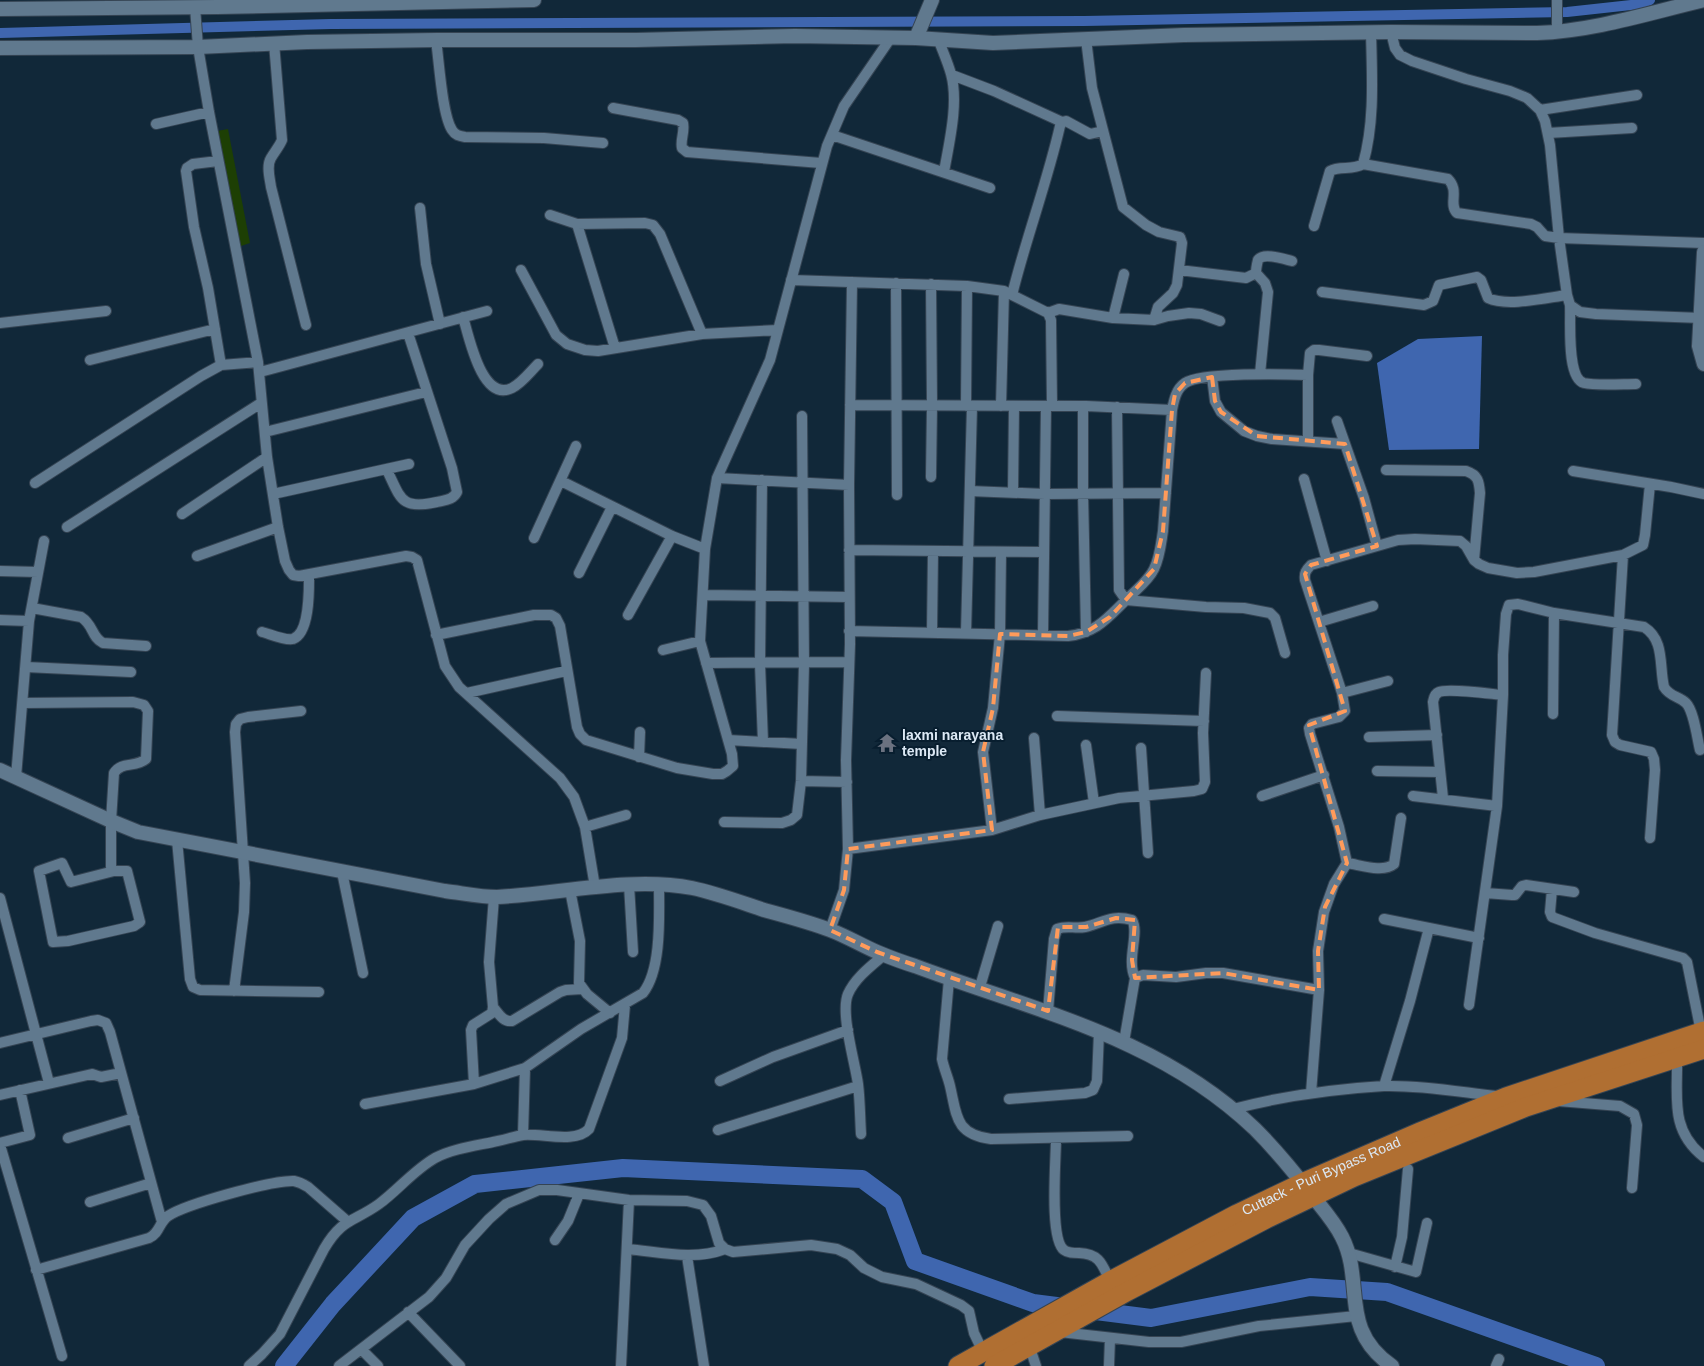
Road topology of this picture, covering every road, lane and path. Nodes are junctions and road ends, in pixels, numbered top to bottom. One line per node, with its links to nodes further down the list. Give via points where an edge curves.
1 (534, 0): 4 (street)
2 (1557, 0): 9 (street)
3 (1704, 0): 9 (street, via 1593,27)
4 (470, 1): 8 (street)
5 (140, 3): 7 (street); 8 (street)
6 (931, 4): 12 (street)
7 (2, 6)
8 (195, 7): 18 (street)
9 (1557, 25): 11 (street)
10 (1372, 32): 11 (street); 14 (street); 34 (street, via 1372,100)
11 (1391, 32): 23 (street, via 1400,56 1510,91 1527,98)
12 (917, 36): 13 (street); 16 (street)
13 (890, 39): 15 (street, via 795,36); 30 (street, via 844,106)
14 (1086, 39): 16 (street, via 993,43); 28 (street)
15 (436, 40): 17 (street); 31 (street, via 449,124 457,135)
16 (939, 41): 20 (street)
17 (274, 43): 18 (street); 67 (street, via 282,140 268,164)
18 (198, 46): 19 (street); 24 (street)
19 (0, 48)
20 (952, 75): 25 (street); 35 (street, via 952,129)
21 (1637, 95): 23 (street)
22 (613, 108): 33 (street, via 678,120 683,123 681,143 687,152)
23 (1540, 110): 29 (street)
24 (209, 112): 26 (street); 32 (street)
25 (1062, 122): 28 (street, via 1070,122 1090,134); 56 (street)
26 (156, 124)
27 (1632, 128): 29 (street)
28 (1102, 131): 47 (street, via 1122,207 1159,232 1180,237)
29 (1548, 133): 41 (street)
30 (832, 135): 33 (street); 35 (street)
31 (603, 143)
32 (218, 160): 69 (street, via 193,164 186,171); 79 (street)
33 (821, 162): 50 (street)
34 (1362, 164): 40 (street, via 1352,169 1335,168 1330,171); 41 (street, via 1448,178 1455,191 1453,206 1457,213 1530,224 1538,227 1545,236)
35 (944, 172): 36 (street)
36 (990, 188)
37 (420, 208): 66 (street, via 424,250)
38 (550, 215): 39 (street)
39 (577, 224): 72 (street, via 653,225 660,234); 73 (street)
40 (1314, 226)
41 (1559, 238): 42 (street); 57 (street)
42 (1704, 243)
43 (1704, 252): 45 (street)
44 (1292, 261): 48 (street, via 1261,257)
45 (1704, 262): 68 (street)
46 (521, 270): 73 (street, via 556,335 585,350)
47 (1178, 270): 48 (street, via 1246,278); 63 (street, via 1173,293 1158,307)
48 (1256, 273): 80 (street, via 1268,292)
49 (1124, 274): 62 (street)
50 (791, 280): 51 (street); 70 (street)
51 (852, 282): 52 (street); 86 (street)
52 (896, 284): 53 (street); 87 (street)
53 (931, 284): 54 (street); 88 (street)
54 (967, 286): 56 (street); 89 (street)
55 (1322, 292): 57 (street, via 1424,305 1433,301 1439,284 1477,277 1492,300)
56 (1008, 293): 60 (street); 90 (street)
57 (1568, 300): 68 (street, via 1580,312); 83 (street, via 1576,378 1583,383)
58 (106, 311): 65 (street)
59 (487, 311): 61 (street)
60 (1048, 313): 62 (street, via 1059,309); 92 (street, via 1052,328)
61 (463, 317): 66 (street); 76 (street, via 482,374 495,389 512,388)
62 (1113, 318): 63 (street)
63 (1154, 320): 64 (street, via 1189,313)
64 (1220, 321)
65 (0, 323)
66 (440, 324): 71 (street)
67 (306, 325)
68 (1702, 327): 77 (street, via 1699,346)
69 (215, 329): 75 (street); 78 (street)
70 (778, 330): 72 (street); 108 (street, via 770,360)
71 (408, 333): 79 (street); 84 (street)
72 (702, 334): 73 (street)
73 (615, 348)
74 (1367, 356): 81 (street, via 1314,350 1309,356)
75 (90, 360)
76 (538, 364)
77 (1704, 364)
78 (221, 365): 79 (street); 113 (street)
79 (259, 367): 85 (street)
80 (1260, 374): 81 (street); 82 (street)
81 (1308, 375): 99 (street)
82 (1212, 377): 95 (street, via 1185,383 1175,394); 99 (street, via 1215,401 1221,412 1244,431 1272,439)
83 (1636, 384)
84 (426, 392): 98 (street); 104 (street, via 457,492 448,500 414,506 406,503)
85 (261, 403): 98 (street); 127 (street)
86 (850, 405): 87 (street); 114 (street)
87 (895, 405): 88 (street); 124 (street)
88 (932, 405): 89 (street); 107 (street)
89 (969, 406): 90 (street); 116 (street)
90 (1001, 406): 91 (street)
91 (1014, 406): 92 (street); 117 (street)
92 (1049, 406): 93 (street); 120 (street)
93 (1083, 406): 94 (street); 121 (street)
94 (1117, 407): 95 (street); 122 (street)
95 (1172, 410): 118 (street)
96 (802, 416): 112 (street)
97 (1338, 421): 100 (street)
98 (265, 432): 102 (street)
99 (1308, 440): 100 (street)
100 (1345, 444): 132 (street)
101 (576, 446): 111 (street)
102 (268, 457): 119 (street); 126 (street)
103 (409, 464): 104 (street)
104 (387, 470): 119 (street)
105 (1386, 470): 141 (street, via 1466,471 1477,478 1480,494)
106 (1572, 471): 115 (street)
107 (932, 476)
108 (717, 478): 110 (street); 133 (street)
109 (1304, 479): 142 (street)
110 (762, 480): 112 (street); 148 (street)
111 (561, 481): 125 (street); 130 (street)
112 (803, 482): 114 (street); 149 (street)
113 (35, 483)
114 (849, 484): 134 (street)
115 (1650, 484): 123 (street); 139 (street, via 1643,545)
116 (970, 490): 117 (street); 136 (street)
117 (1013, 493): 120 (street)
118 (1166, 493): 122 (street); 151 (street, via 1160,551 1154,569)
119 (273, 494): 128 (street)
120 (1045, 494): 121 (street); 138 (street)
121 (1083, 494): 122 (street); 163 (street)
122 (1118, 494): 151 (street, via 1119,590)
123 (1704, 494)
124 (897, 495)
125 (612, 507): 129 (street); 145 (street)
126 (182, 514)
127 (67, 527)
128 (278, 527): 140 (street); 146 (street, via 289,570 293,575)
129 (672, 536): 133 (street); 155 (street)
130 (534, 538)
131 (44, 541): 144 (street)
132 (1377, 546): 141 (street, via 1398,540 1460,541); 142 (street)
133 (705, 549): 147 (street)
134 (849, 550): 135 (street); 150 (street)
135 (933, 551): 136 (street); 162 (street)
136 (968, 552): 137 (street); 164 (street)
137 (1001, 552): 138 (street); 165 (street)
138 (1044, 552): 167 (street)
139 (1623, 555): 141 (street, via 1526,573 1488,568); 159 (street)
140 (197, 556)
141 (1474, 560)
142 (1327, 561): 158 (street, via 1311,565 1305,574)
143 (0, 572): 144 (street)
144 (38, 572): 153 (street)
145 (579, 573)
146 (309, 575): 161 (street, via 309,608 298,635 287,639); 166 (street, via 412,557 419,566)
147 (703, 595): 148 (street); 168 (street)
148 (761, 596): 149 (street); 174 (street)
149 (804, 596): 150 (street); 175 (street)
150 (849, 597): 160 (street)
151 (1126, 600): 163 (street, via 1100,625); 171 (street, via 1244,608 1270,613 1276,618)
152 (1373, 606): 158 (street)
153 (32, 608): 157 (street); 169 (street, via 81,616 103,643)
154 (1554, 613): 159 (street); 183 (street, via 1513,603 1507,608); 186 (street)
155 (628, 615)
156 (0, 620): 157 (street)
157 (29, 621): 176 (street)
158 (1319, 622): 182 (street)
159 (1618, 623): 198 (street, via 1644,627 1653,632 1658,643 1664,688 1690,708); 220 (street, via 1612,735 1620,745 1651,752 1654,759)
160 (849, 631): 162 (street); 173 (street)
161 (262, 632)
162 (932, 632): 164 (street)
163 (1086, 632): 167 (street, via 1068,636)
164 (966, 633): 165 (street)
165 (1000, 634): 167 (street); 219 (street, via 993,708 983,752)
166 (436, 635): 177 (street, via 534,615 551,615 560,626); 181 (street, via 445,666)
167 (1043, 635)
168 (700, 641): 170 (street); 172 (street)
169 (146, 646)
170 (663, 650)
171 (1285, 653)
172 (706, 662): 174 (street); 193 (street)
173 (849, 662): 175 (street); 206 (street)
174 (760, 664): 175 (street); 194 (street)
175 (804, 664): 195 (street)
176 (26, 667): 178 (street); 184 (street)
177 (566, 671): 181 (street); 199 (street, via 580,734 586,740)
178 (132, 672)
179 (1206, 673): 188 (street)
180 (1388, 681): 182 (street)
181 (467, 693): 218 (street, via 568,787)
182 (1342, 693): 203 (street, via 1343,714 1312,724 1309,728)
183 (1503, 695): 190 (street, via 1439,691 1433,702); 212 (street)
184 (22, 703): 204 (street); 216 (street, via 133,702 144,705 148,711 146,759 141,763 122,765 114,773)
185 (301, 711): 223 (street, via 248,717 236,724)
186 (1554, 714)
187 (1057, 716): 188 (street)
188 (1204, 721): 207 (street, via 1205,782 1202,789)
189 (640, 732): 199 (street)
190 (1437, 735): 191 (street); 202 (street)
191 (1369, 737)
192 (1034, 738): 214 (street)
193 (728, 740): 194 (street); 199 (street, via 733,766 722,774 677,768)
194 (763, 742): 195 (street)
195 (802, 744): 205 (street)
196 (1086, 745): 211 (street)
197 (1141, 748): 207 (street)
198 (1700, 750)
199 (639, 757)
200 (0, 770): 204 (street)
201 (1377, 771): 202 (street)
202 (1440, 772): 210 (street)
203 (1324, 775): 208 (street); 225 (street)
204 (16, 777): 216 (street)
205 (801, 781): 206 (street); 217 (street, via 797,814 791,820 782,823)
206 (847, 782): 222 (street)
207 (1144, 796): 211 (street); 224 (street)
208 (1262, 796)
209 (1413, 796): 210 (street)
210 (1443, 798): 212 (street)
211 (1094, 803): 214 (street)
212 (1497, 806): 234 (street)
213 (626, 815): 218 (street)
214 (1040, 815): 219 (street)
215 (1401, 818): 225 (street, via 1394,864 1382,869)
216 (110, 821): 221 (street, via 138,832); 226 (street, via 111,867)
217 (724, 822)
218 (585, 826): 230 (street)
219 (992, 830): 222 (street)
220 (1650, 838)
221 (177, 840): 223 (street); 250 (street, via 190,979 200,990)
222 (848, 849): 240 (street, via 844,890)
223 (244, 851): 227 (street); 250 (street, via 244,912)
224 (1148, 854)
225 (1347, 863): 249 (street, via 1325,907 1318,951)
226 (114, 871): 226 (street, via 71,882 62,863 38,871 53,942 134,926 140,922 127,871)
227 (342, 872): 235 (street); 244 (street)
228 (659, 885): 229 (street); 240 (street, via 692,888); 252 (street, via 659,929 652,974 643,993)
229 (628, 886): 230 (street); 242 (street)
230 (595, 887): 231 (street)
231 (570, 890): 235 (street); 247 (street, via 580,941 579,983)
232 (1552, 892): 233 (street); 234 (street, via 1522,886 1515,895); 260 (street, via 1552,917 1688,962)
233 (1574, 892)
234 (1485, 893): 241 (street)
235 (494, 897): 254 (street, via 489,962)
236 (0, 898): 259 (street)
237 (1384, 919): 239 (street)
238 (998, 926): 248 (street)
239 (1429, 928): 241 (street); 270 (street)
240 (833, 931): 243 (street)
241 (1479, 938): 253 (street)
242 (633, 952)
243 (880, 953): 246 (street); 257 (street, via 848,994)
244 (363, 974)
245 (1135, 978): 249 (street, via 1143,974 1223,973); 255 (street, via 1132,967 1135,928 1132,920 1116,918 1086,927 1063,926 1057,929 1054,939); 261 (street)
246 (949, 979): 248 (street); 285 (street, via 942,1059 954,1108 965,1130 976,1137 991,1140)
247 (582, 990): 254 (street, via 560,992 507,1021); 256 (street)
248 (979, 990): 255 (street)
249 (1319, 990): 272 (street)
250 (234, 991): 251 (street)
251 (320, 992)
252 (625, 1005): 256 (street); 282 (street, via 622,1038 589,1129 572,1137)
253 (1468, 1005)
254 (494, 1007): 268 (street, via 492,1013 473,1025 471,1030)
255 (1048, 1011): 258 (street)
256 (610, 1013): 264 (street)
257 (848, 1030): 266 (street, via 773,1057); 269 (street)
258 (1099, 1032): 261 (street); 275 (street, via 1097,1081 1093,1090)
259 (36, 1034): 262 (street); 265 (street, via 91,1021 106,1023); 267 (street)
260 (1703, 1037): 263 (highway, Cuttack - Puri Bypass Road); 274 (highway, Cuttack - Puri Bypass Road)
261 (1124, 1042): 278 (street, via 1190,1078)
262 (0, 1043)
263 (1678, 1057): 276 (highway, Cuttack - Puri Bypass Road); 287 (street, via 1680,1128 1688,1143)
264 (525, 1068): 268 (street); 282 (street)
265 (122, 1073): 267 (street, via 101,1077 92,1074); 279 (street)
266 (720, 1081)
267 (50, 1083): 271 (street)
268 (474, 1084): 277 (street)
269 (858, 1086): 280 (street); 281 (street)
270 (1384, 1086): 272 (street); 274 (street)
271 (20, 1090): 273 (street); 286 (street, via 30,1135)
272 (1311, 1093): 278 (street)
273 (0, 1095)
274 (1506, 1097): 291 (highway, Cuttack - Puri Bypass Road, via 1420,1132)
275 (1008, 1099)
276 (1548, 1100): 290 (street, via 1620,1106 1634,1114 1637,1125); 291 (highway, Cuttack - Puri Bypass Road, via 1354,1177)
277 (365, 1104)
278 (1234, 1109): 291 (street)
279 (134, 1118): 284 (street); 289 (street)
280 (718, 1130)
281 (861, 1134)
282 (523, 1135): 295 (street, via 435,1158 377,1206)
283 (1128, 1136): 285 (street)
284 (68, 1138)
285 (1056, 1139): 305 (street, via 1054,1203 1058,1240 1062,1249 1070,1253 1090,1254 1098,1258)
286 (0, 1144): 304 (street)
287 (1704, 1156)
288 (1408, 1169): 303 (street, via 1402,1237)
289 (151, 1183): 294 (street); 296 (street)
290 (1632, 1188)
291 (1308, 1190): 302 (street, via 1336,1227); 305 (highway, Cuttack - Puri Bypass Road, via 1237,1214); 308 (highway, Cuttack - Puri Bypass Road, via 1266,1219)
292 (579, 1194): 293 (street); 298 (street, via 568,1221); 306 (street, via 539,1190 506,1204 465,1246 446,1278 429,1297)
293 (629, 1200): 299 (street); 300 (street, via 687,1201 703,1205 711,1216 719,1243)
294 (90, 1202)
295 (347, 1221): 296 (street, via 308,1187 293,1181 189,1206); 314 (street, via 331,1237 280,1334)
296 (162, 1222): 304 (street, via 156,1235 149,1238)
297 (1427, 1223): 303 (street, via 1416,1272)
298 (555, 1240)
299 (628, 1249): 301 (street); 318 (street)
300 (725, 1249): 301 (street); 313 (street, via 742,1252 811,1245 837,1249 882,1277 916,1284 961,1305 969,1311 976,1339)
301 (687, 1256): 319 (street)
302 (1350, 1259): 303 (street); 307 (street)
303 (1395, 1267)
304 (36, 1270): 312 (street)
305 (1110, 1281): 309 (highway, Cuttack - Puri Bypass Road, via 1081,1297)
306 (408, 1312): 311 (street); 317 (street)
307 (1356, 1312): 310 (street, via 1259,1326 1181,1342); 323 (street, via 1373,1348)
308 (1055, 1331): 309 (highway, Cuttack - Puri Bypass Road); 310 (street)
309 (1028, 1336): 313 (highway, Cuttack - Puri Bypass Road); 321 (street)
310 (1110, 1338): 322 (street)
311 (361, 1349): 315 (street); 316 (street)
312 (62, 1356)
313 (989, 1359): 320 (highway, Cuttack - Puri Bypass Road)
314 (249, 1366)
315 (339, 1366)
316 (378, 1366)
317 (460, 1366)
318 (622, 1366)
319 (704, 1366)
320 (958, 1366)
321 (1036, 1366)
322 (1109, 1366)
323 (1392, 1366)

